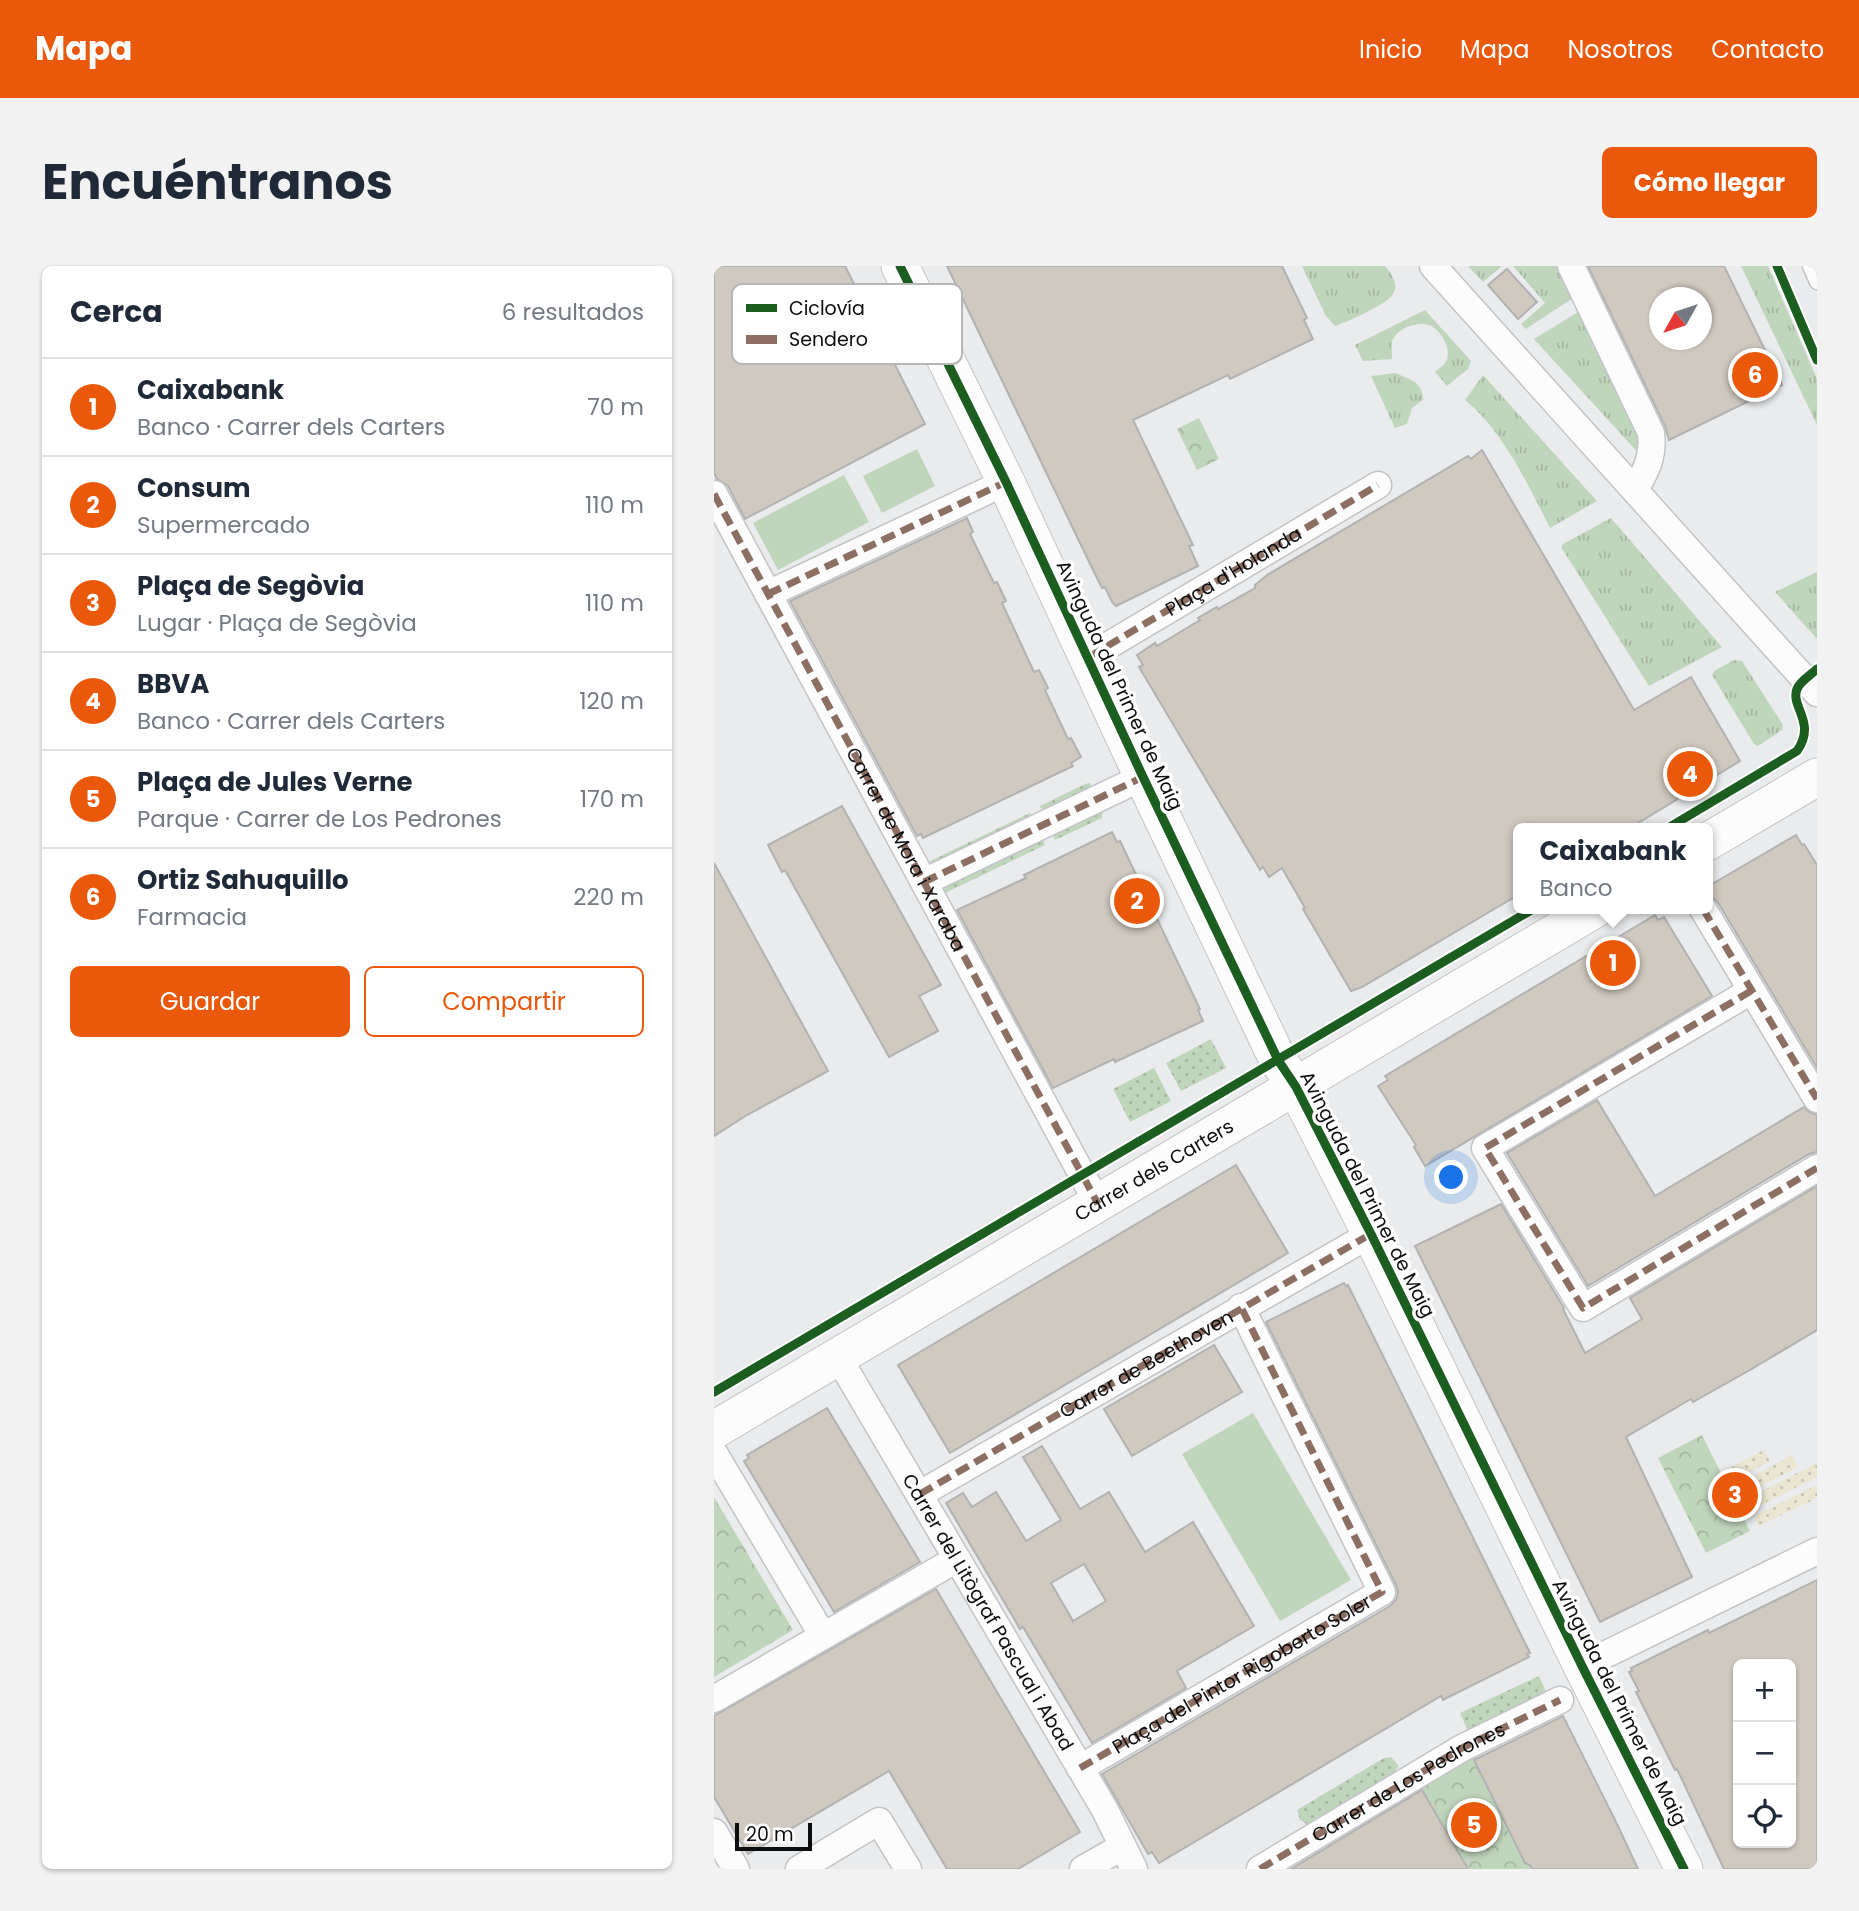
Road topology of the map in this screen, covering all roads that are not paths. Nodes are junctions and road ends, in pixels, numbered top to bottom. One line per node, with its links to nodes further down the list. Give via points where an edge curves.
1 (900, 266): 6 (street, Avinguda del Primer de Maig)
2 (1433, 266): 10 (street)
3 (1571, 266): 10 (street, via 1651,433 1649,464)
4 (1810, 266): 5 (lane)
5 (1817, 282)
6 (909, 284)
7 (948, 364): 8 (street, Avinguda del Primer de Maig)
8 (1006, 481): 12 (street); 13 (street, Avinguda del Primer de Maig)
9 (1378, 485): 13 (street, Plaça d'Holanda)
10 (1635, 490): 14 (street)
11 (714, 494): 12 (street, Carrer de Mora i Xaraba)
12 (768, 594): 18 (street, Carrer de Mora i Xaraba)
13 (1089, 657): 15 (street, Avinguda del Primer de Maig)
14 (1817, 693)
15 (1143, 777): 18 (street); 22 (street, Avinguda del Primer de Maig, via 1278,1060)
16 (1817, 777): 17 (street)
17 (1713, 838)
18 (924, 882): 25 (street, Carrer de Mora i Xaraba)
19 (1587, 914): 22 (street, Carrer dels Carters)
20 (1706, 914): 21 (street)
21 (1751, 991): 23 (street); 24 (street, via 1485,1148 1583,1308)
22 (1296, 1087): 25 (street, Carrer dels Carters); 26 (street, Avinguda del Primer de Maig)
23 (1817, 1099)
24 (1817, 1168)
25 (1098, 1204): 28 (street, Carrer dels Carters)
26 (1371, 1234): 27 (street, Carrer de Beethoven); 35 (street, Avinguda del Primer de Maig)
27 (1241, 1307): 31 (street, Carrer de Beethoven); 38 (street, Plaça del Pintor Rigoberto Soler, via 1382,1592)
28 (838, 1357): 29 (street, Carrer dels Carters); 31 (street, Carrer del Litògraf Pascual i Abad)
29 (714, 1430)
30 (714, 1453): 34 (street)
31 (920, 1494): 33 (street, Carrer del Litògraf Pascual i Abad)
32 (1817, 1551): 35 (street)
33 (957, 1559): 34 (street); 38 (street, Carrer del Litògraf Pascual i Abad)
34 (823, 1636): 36 (street)
35 (1582, 1666): 46 (street, Avinguda del Primer de Maig)
36 (714, 1699)
37 (1560, 1700): 45 (street, Carrer de Los Pedrones, via 1462,1748)
38 (1080, 1768): 40 (street, Carrer del Litògraf Pascual i Abad)
39 (714, 1832): 41 (street)
40 (1128, 1858): 44 (street)
41 (736, 1869)
42 (799, 1869): 43 (street, via 879,1821)
43 (908, 1869)
44 (1083, 1869)
45 (1260, 1869)
46 (1684, 1869)

